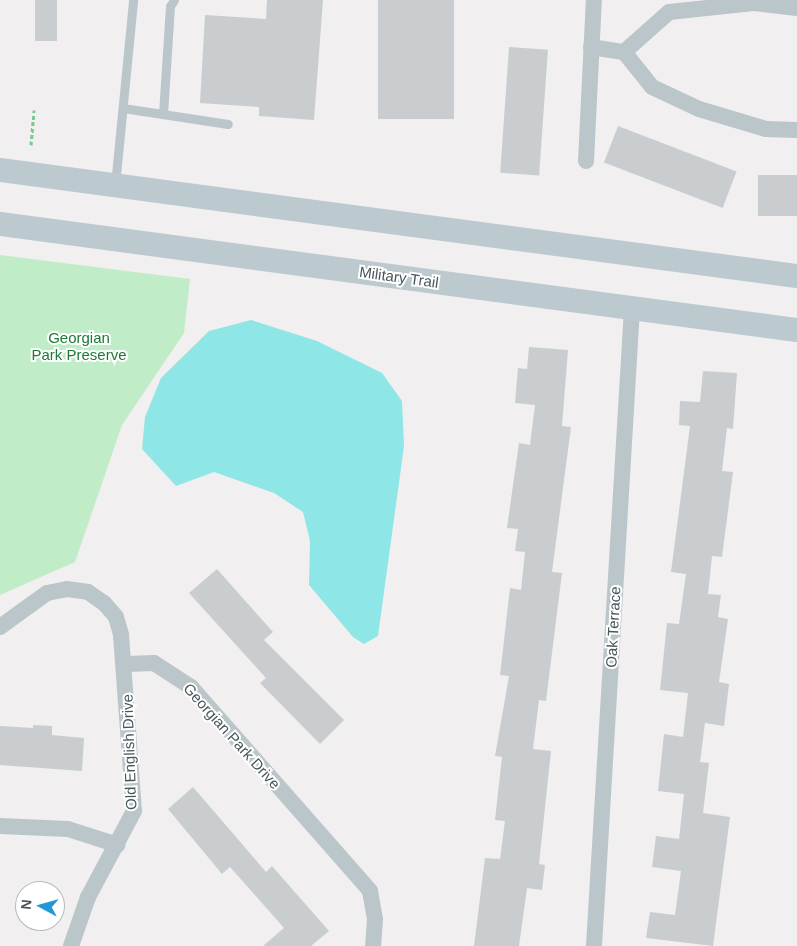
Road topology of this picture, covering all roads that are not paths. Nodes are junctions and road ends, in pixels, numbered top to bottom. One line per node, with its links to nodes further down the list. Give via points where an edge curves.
1 (133, 0): 7 (lane)
2 (174, 0): 8 (lane, via 170,6)
3 (594, 0): 5 (street)
4 (797, 8): 6 (street, via 754,3 669,12)
5 (591, 47): 6 (street); 11 (street)
6 (624, 52): 10 (street, via 652,87 692,105 766,129)
7 (123, 108): 8 (lane); 13 (lane)
8 (162, 114): 9 (lane)
9 (228, 124)
10 (797, 130)
11 (586, 161)
12 (0, 170): 13 (main road)
13 (115, 185): 15 (main road)
14 (0, 224): 16 (main road, Military Trail)
15 (797, 276)
16 (632, 308): 17 (main road, Military Trail); 24 (street, Oak Terrace)
17 (797, 330)
18 (0, 627): 19 (street, via 47,593 67,589 88,592 116,617)
19 (126, 664): 21 (street, Old English Drive, via 134,811); 23 (street, Georgian Park Drive, via 154,663 191,687 370,891 375,920)
20 (0, 826): 21 (street, via 68,829)
21 (118, 845): 22 (street, Old English Drive, via 88,897)
22 (71, 946)
23 (373, 946)
24 (594, 946)

